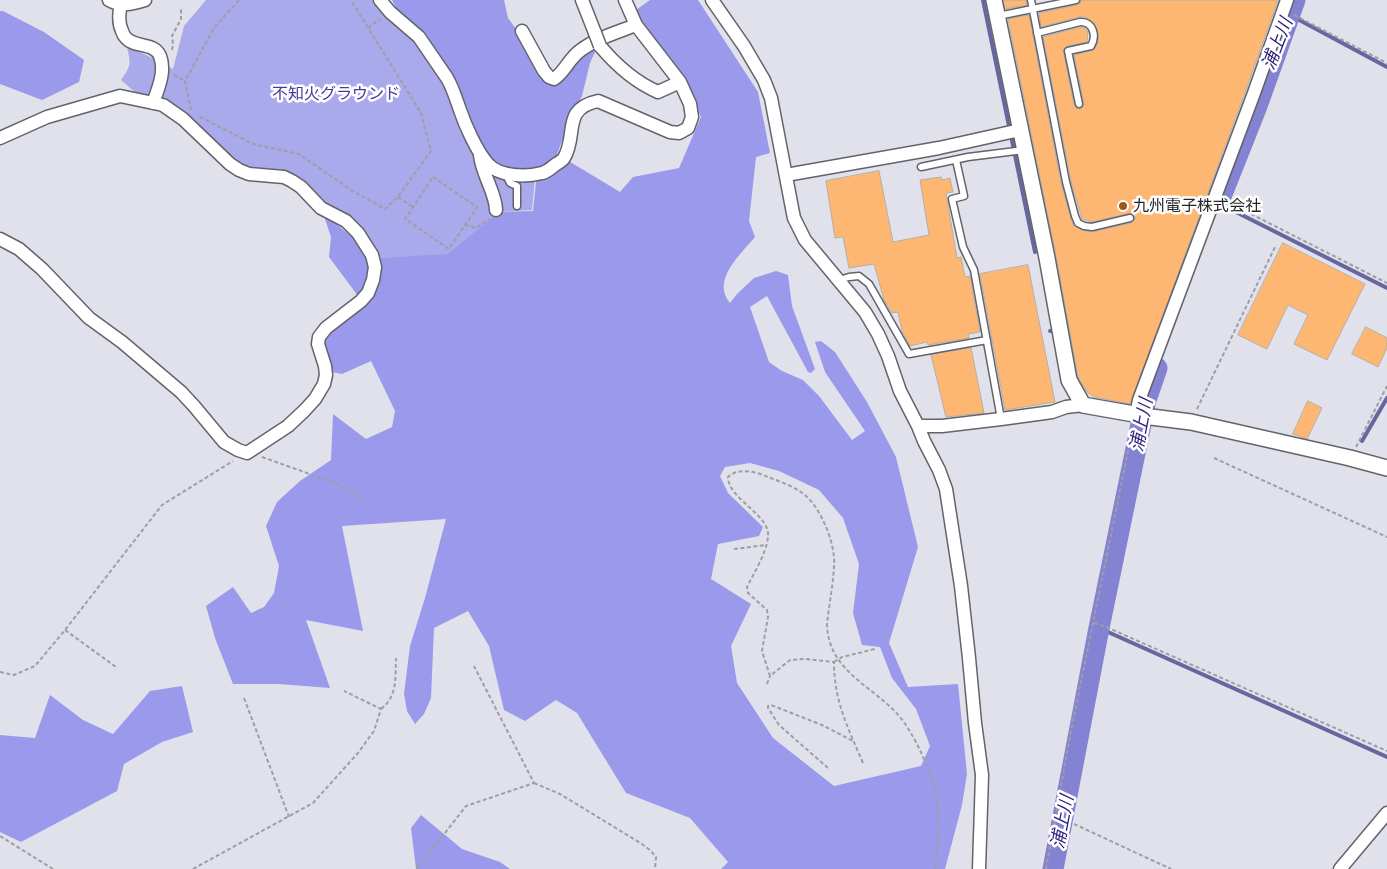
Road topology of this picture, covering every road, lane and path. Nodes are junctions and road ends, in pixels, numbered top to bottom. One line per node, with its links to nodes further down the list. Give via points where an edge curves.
1 (109, 0): 14 (street)
2 (145, 0): 14 (street)
3 (239, 0): 29 (path, via 214,28 185,81)
4 (351, 0): 21 (path)
5 (380, 0): 34 (street, via 420,37 447,78)
6 (582, 0): 26 (street, bridge, via 600,46 625,72 658,92)
7 (625, 0): 20 (street)
8 (712, 0): 38 (street, via 764,80 771,98)
9 (994, 0): 18 (street)
10 (1031, 0): 16 (lane)
11 (1076, 0): 13 (lane)
12 (1287, 0): 53 (street, via 1139,400)
13 (1061, 2): 16 (lane)
14 (121, 4): 27 (street, via 118,18 126,38 159,54 161,74)
15 (181, 9): 24 (path, via 181,19)
16 (1032, 9): 18 (lane); 23 (lane)
17 (1295, 15): 25 (path)
18 (997, 17): 31 (street)
19 (381, 18): 21 (path)
20 (636, 26): 22 (street, via 581,49 554,79 544,71); 26 (street)
21 (368, 28): 39 (path, via 422,113 431,150)
22 (522, 31)
23 (1037, 33): 28 (lane, via 1080,22 1090,24 1094,40 1091,46 1068,51); 44 (lane, via 1074,216 1084,226 1092,227)
24 (172, 36)
25 (1387, 63)
26 (680, 82): 37 (street, via 692,117 688,128 679,133 598,101 588,103 577,112 563,159 544,173)
27 (153, 103): 32 (street, via 120,96 47,117); 57 (street, via 163,105 183,119 239,170 292,180 321,208 352,226 362,238 375,267 368,293 319,337 326,376 320,392 288,426)
28 (1079, 104)
29 (191, 112)
30 (200, 117): 39 (path, via 253,144 299,154 385,209)
31 (1013, 131): 33 (street); 38 (street, via 939,148)
32 (0, 138)
33 (1022, 150): 35 (lane); 52 (street, via 1047,258 1069,380)
34 (480, 153): 37 (street, via 489,165); 42 (street)
35 (956, 160): 36 (lane); 50 (lane, via 964,196 952,199 962,247 974,270)
36 (921, 167)
37 (505, 174): 40 (lane, via 510,183 517,186)
38 (786, 175): 48 (street, via 799,229)
39 (398, 197): 41 (path)
40 (517, 206)
41 (413, 207): 45 (path, via 405,219 449,249); 45 (path, via 433,177 477,208)
42 (496, 210): 45 (path, via 476,228)
43 (1251, 214): 49 (path)
44 (1130, 218)
45 (465, 225)
46 (0, 239): 57 (street, via 19,249 89,318 181,392 224,442)
47 (1274, 247): 55 (path)
48 (839, 280): 50 (lane, via 859,276 869,284 909,354); 56 (street, via 878,334)
49 (1387, 283)
50 (986, 340): 54 (lane)
51 (1387, 386): 59 (path)
52 (1083, 405): 53 (street); 54 (street)
53 (1142, 416): 55 (street); 65 (path)
54 (1001, 419): 56 (street)
55 (1191, 422): 59 (street)
56 (918, 426): 93 (street, via 946,489 961,586 982,775)
57 (246, 453): 61 (path, via 338,484); 66 (path, via 162,505)
58 (1214, 458): 62 (path)
59 (1350, 458): 60 (street)
60 (1387, 468)
61 (362, 498)
62 (1387, 538)
63 (766, 545): 64 (path); 69 (path, via 767,529 760,517 737,496 728,481 730,474 744,471 765,475 805,495 813,503 834,551 827,634); 74 (path, via 747,587 748,593 767,610 762,651)
64 (734, 549)
65 (1095, 624): 80 (path); 94 (path, via 1071,731)
66 (65, 630): 72 (path); 73 (path, via 35,666 14,675)
67 (875, 649): 69 (path)
68 (396, 658): 78 (path, via 394,692 388,704)
69 (839, 659): 70 (path); 92 (path, via 854,678 899,716 928,768 937,805)
70 (834, 662): 74 (path, via 790,660); 79 (path, via 840,710)
71 (474, 666): 83 (path)
72 (116, 667)
73 (0, 672)
74 (770, 676): 75 (path)
75 (767, 684)
76 (344, 691): 78 (path)
77 (244, 698): 85 (path)
78 (381, 709): 85 (path, via 374,731 358,753 314,803)
79 (853, 741): 81 (path); 82 (path, via 822,724 768,706 779,725)
80 (1387, 751)
81 (863, 762)
82 (828, 768)
83 (534, 783): 90 (path, via 466,806); 91 (path, via 560,794 642,844 656,857)
84 (1387, 813): 96 (street)
85 (289, 817): 89 (path)
86 (1074, 824): 95 (path)
87 (0, 836): 88 (path)
88 (53, 869)
89 (193, 869)
90 (417, 869)
91 (655, 869)
92 (935, 869)
93 (979, 869)
94 (1046, 869)
95 (1171, 869)
96 (1340, 869)

